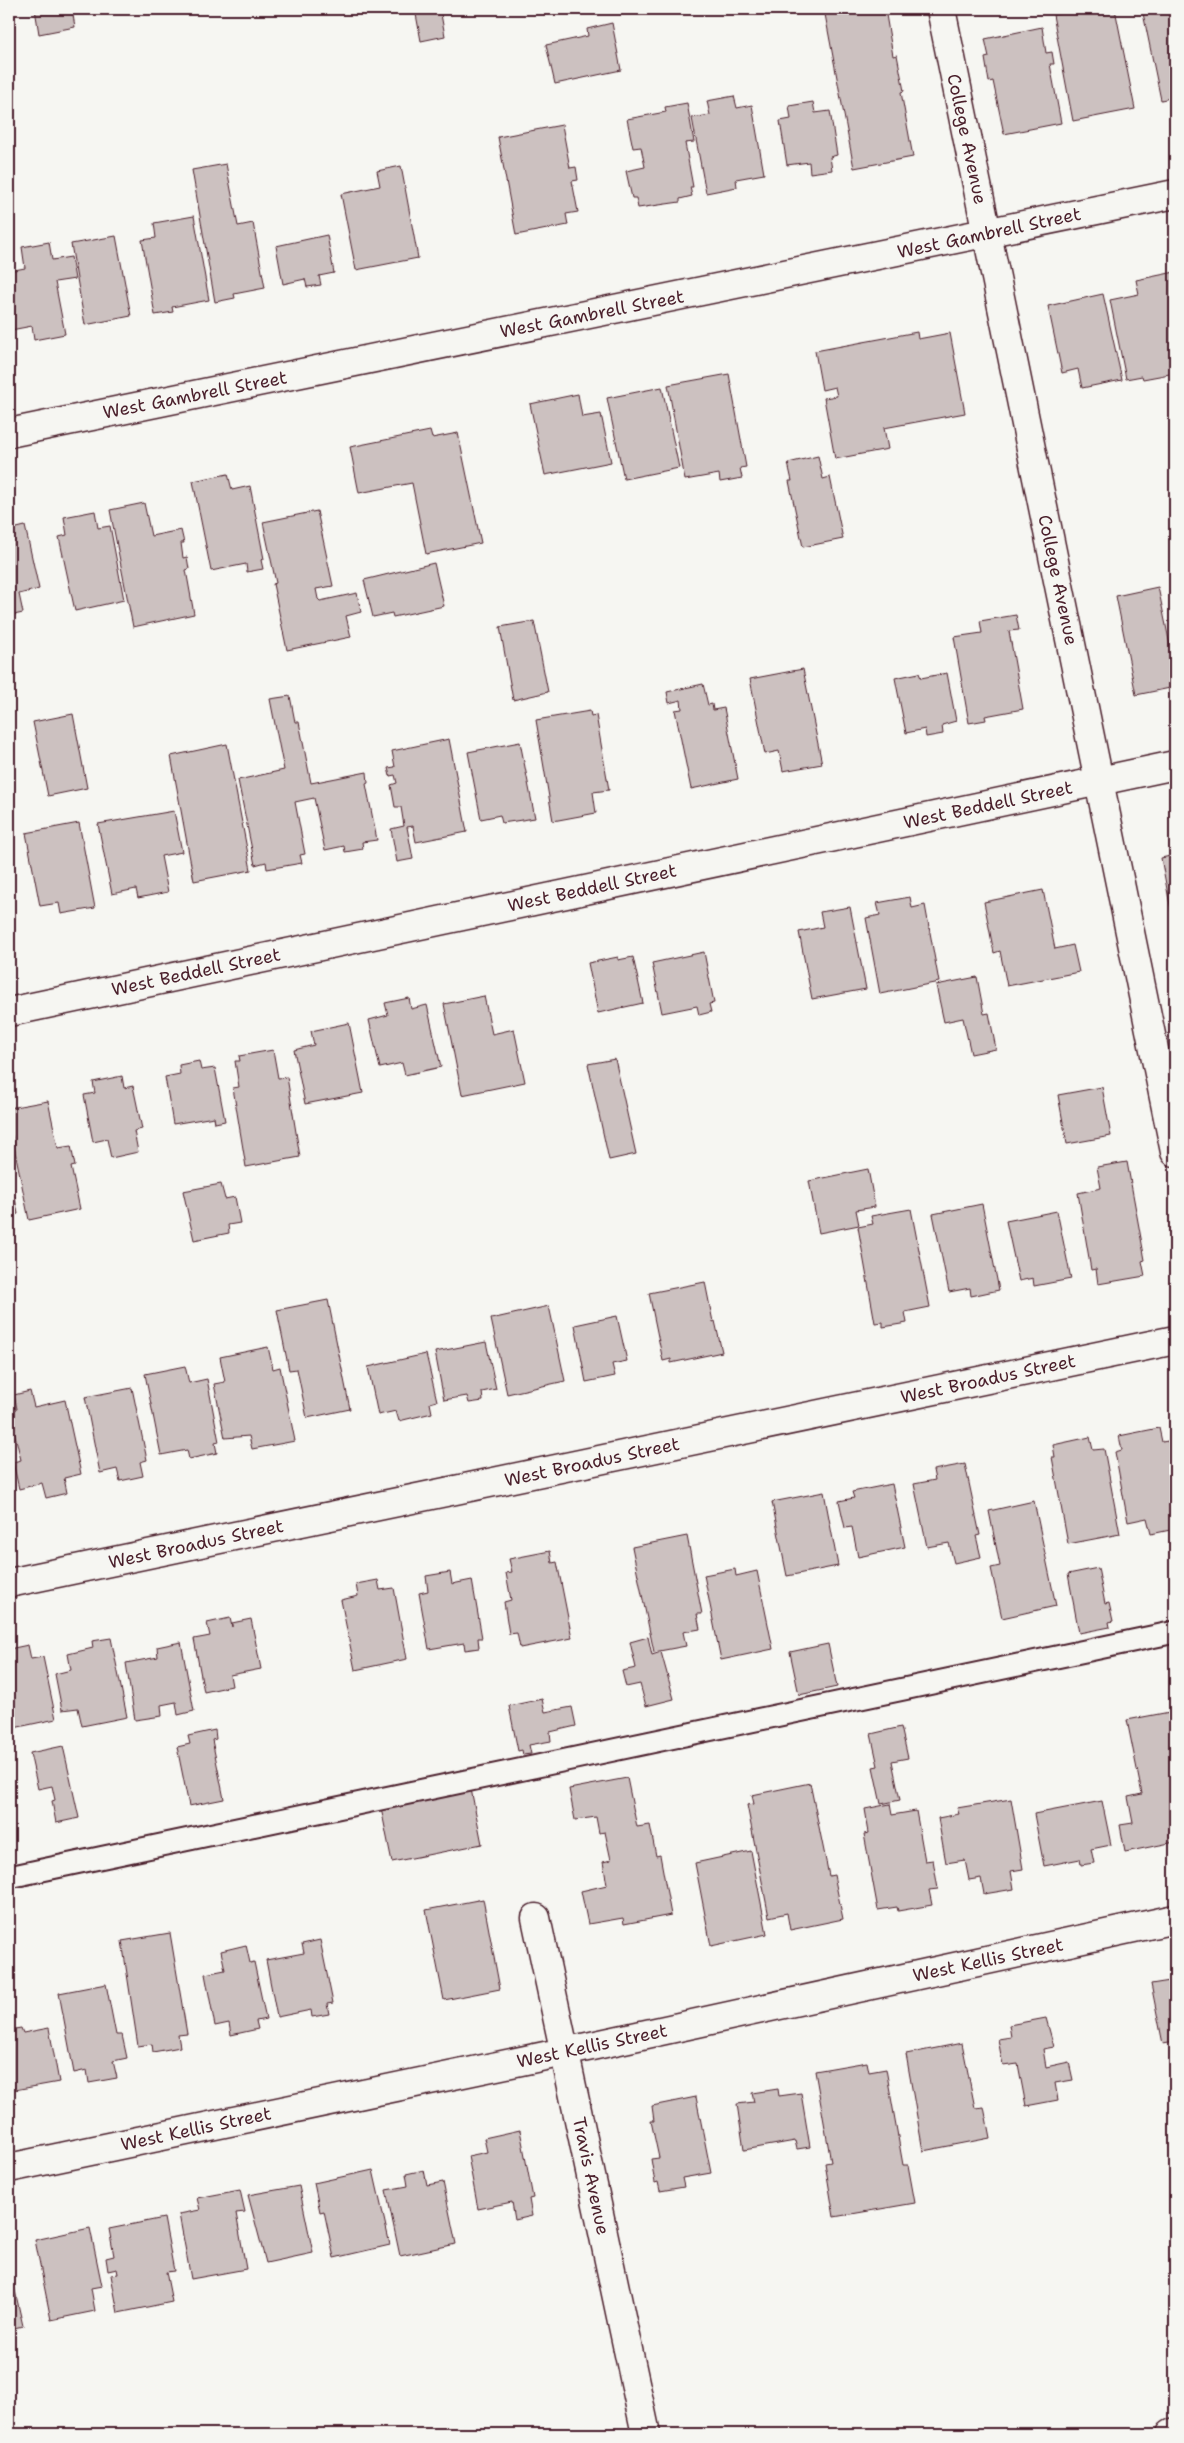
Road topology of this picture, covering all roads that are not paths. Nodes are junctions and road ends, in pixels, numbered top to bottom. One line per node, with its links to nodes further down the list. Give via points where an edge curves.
1 (940, 9): 3 (street, College Avenue)
2 (1175, 194): 3 (street, West Gambrell Street)
3 (987, 234): 4 (street, West Gambrell Street); 6 (street, College Avenue)
4 (9, 432)
5 (1175, 765): 6 (street, West Beddell Street)
6 (1099, 781): 7 (street, West Beddell Street); 8 (street, College Avenue)
7 (9, 1012)
8 (1175, 1152)
9 (1175, 1340): 10 (street, West Broadus Street)
10 (9, 1583)
11 (1175, 1632): 12 (lane)
12 (9, 1877)
13 (536, 1918): 15 (street, Travis Avenue)
14 (1175, 1919): 15 (street, West Kellis Street)
15 (564, 2052): 16 (street, West Kellis Street); 18 (street, Travis Avenue)
16 (9, 2168)
17 (1175, 2432): 19 (street)
18 (646, 2434)
19 (1171, 2434)

